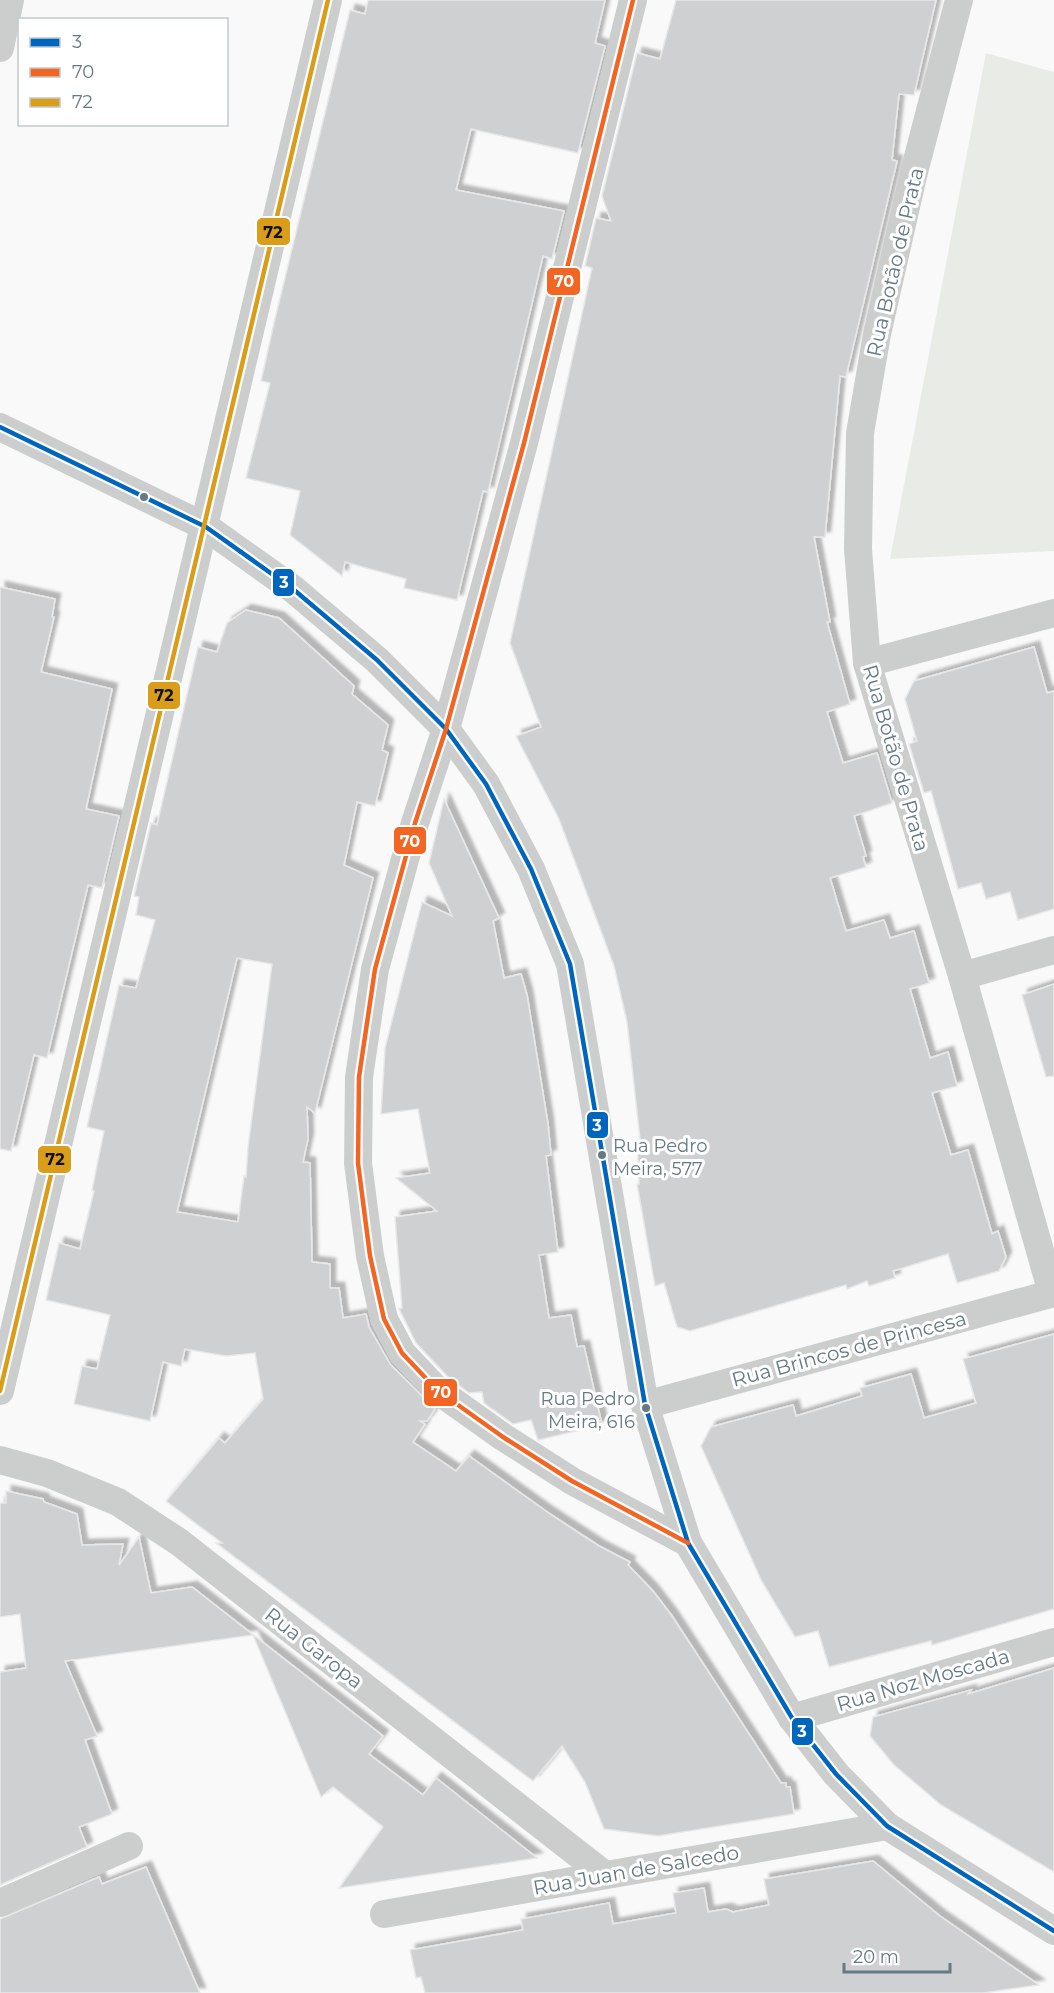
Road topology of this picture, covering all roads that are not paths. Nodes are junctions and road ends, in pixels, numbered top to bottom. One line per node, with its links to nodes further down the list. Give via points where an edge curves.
1 (10, 0): 5 (street)
2 (328, 0): 7 (street)
3 (633, 0): 10 (street, via 524,443)
4 (959, 0): 9 (street, Rua Botão de Prata, via 913,176 877,334 860,433 858,549)
5 (0, 48)
6 (0, 427): 7 (street)
7 (206, 527): 10 (street, via 293,589 377,660); 14 (street)
8 (1054, 613): 9 (street)
9 (867, 663): 12 (street, Rua Botão de Prata)
10 (446, 729): 15 (street, via 486,784 526,859 570,964); 17 (street, via 415,823 375,969 359,1077 358,1163 370,1256 384,1319 402,1353 437,1390 572,1481)
11 (1054, 950): 12 (street)
12 (962, 976): 13 (street, Rua Botão de Prata)
13 (1053, 1293): 15 (street, Rua Brincos de Princesa)
14 (0, 1391)
15 (645, 1405): 17 (street)
16 (0, 1461): 22 (street, Rua Garopa, via 47,1473 118,1502 179,1542)
17 (688, 1543): 19 (street)
18 (1054, 1642): 19 (street, Rua Noz Moscada)
19 (792, 1718): 20 (street, via 836,1774)
20 (887, 1826): 22 (street, Rua Juan de Salcedo); 25 (street)
21 (129, 1846): 23 (street)
22 (605, 1875): 24 (street, Rua Juan de Salcedo)
23 (0, 1903)
24 (384, 1914)
25 (1054, 1931)

